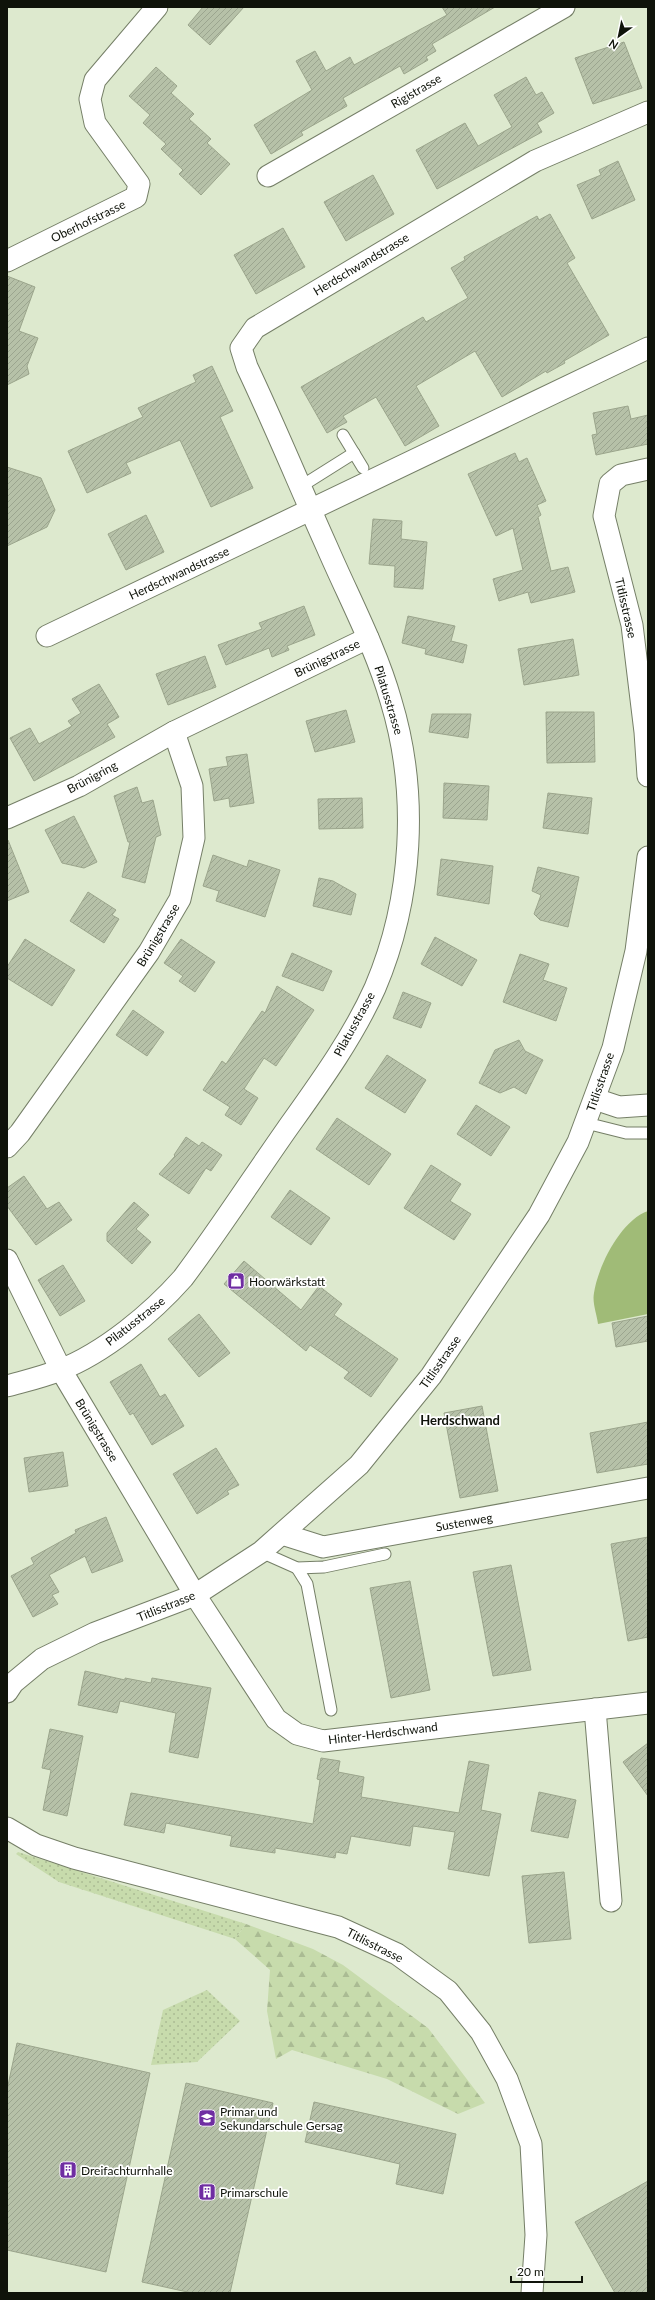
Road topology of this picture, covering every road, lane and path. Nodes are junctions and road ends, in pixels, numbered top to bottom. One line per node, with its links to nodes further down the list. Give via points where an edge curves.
1 (157, 7): 5 (street, Oberhofstrasse, via 95,80 90,99 95,123 139,184 136,197)
2 (564, 7): 4 (street, Rigistrasse)
3 (648, 112): 11 (street, Herdschwandstrasse, via 534,161 255,328 241,348)
4 (268, 176)
5 (7, 261)
6 (648, 348): 12 (street, Herdschwandstrasse)
7 (342, 435): 8 (lane)
8 (354, 453): 9 (lane); 11 (lane)
9 (362, 468)
10 (648, 469): 16 (street, Titlisstrasse, via 621,476 610,484 604,516 632,625)
11 (300, 487): 12 (street, Herdschwandstrasse)
12 (310, 510): 13 (street, Herdschwandstrasse); 14 (street, Pilatusstrasse)
13 (47, 636)
14 (368, 638): 15 (street, Brünigstrasse); 25 (street, Pilatusstrasse, via 391,701 403,749 409,791 404,878 398,916 374,988 358,1023 320,1082 183,1278 162,1302 110,1343)
15 (174, 732): 17 (street, Brünigring, via 79,786); 23 (street, Brünigstrasse, via 192,786 194,838 180,899 145,959 20,1133)
16 (648, 776)
17 (7, 818)
18 (648, 857): 19 (street, Titlisstrasse, via 636,951 611,1052)
19 (595, 1099): 20 (street, via 619,1107); 21 (street, Titlisstrasse)
20 (648, 1105)
21 (586, 1123): 22 (lane, via 626,1133); 28 (street, Titlisstrasse, via 539,1215 431,1376 359,1465)
22 (648, 1133)
23 (7, 1147)
24 (7, 1260): 25 (street, Brünigstrasse)
25 (61, 1370): 26 (street, Pilatusstrasse); 32 (street, Brünigstrasse)
26 (7, 1386)
27 (648, 1488): 28 (street, Sustenweg, via 323,1548)
28 (282, 1534): 29 (street, Titlisstrasse)
29 (261, 1552): 31 (lane); 32 (street, Titlisstrasse)
30 (385, 1554): 31 (lane, via 324,1567)
31 (297, 1568): 36 (lane, via 306,1584)
32 (195, 1595): 33 (street, Titlisstrasse, via 95,1633 42,1659); 35 (street, Hinter-Herdschwand, via 276,1719 297,1734 323,1741)
33 (9, 1685)
34 (648, 1703): 35 (street, Hinter-Herdschwand)
35 (595, 1709): 38 (street)
36 (331, 1710)
37 (7, 1828): 39 (street, Titlisstrasse, via 36,1845 74,1858 338,1926 397,1954 448,1991 481,2032 507,2079 531,2144 536,2235)
38 (611, 1901)
39 (532, 2293)

